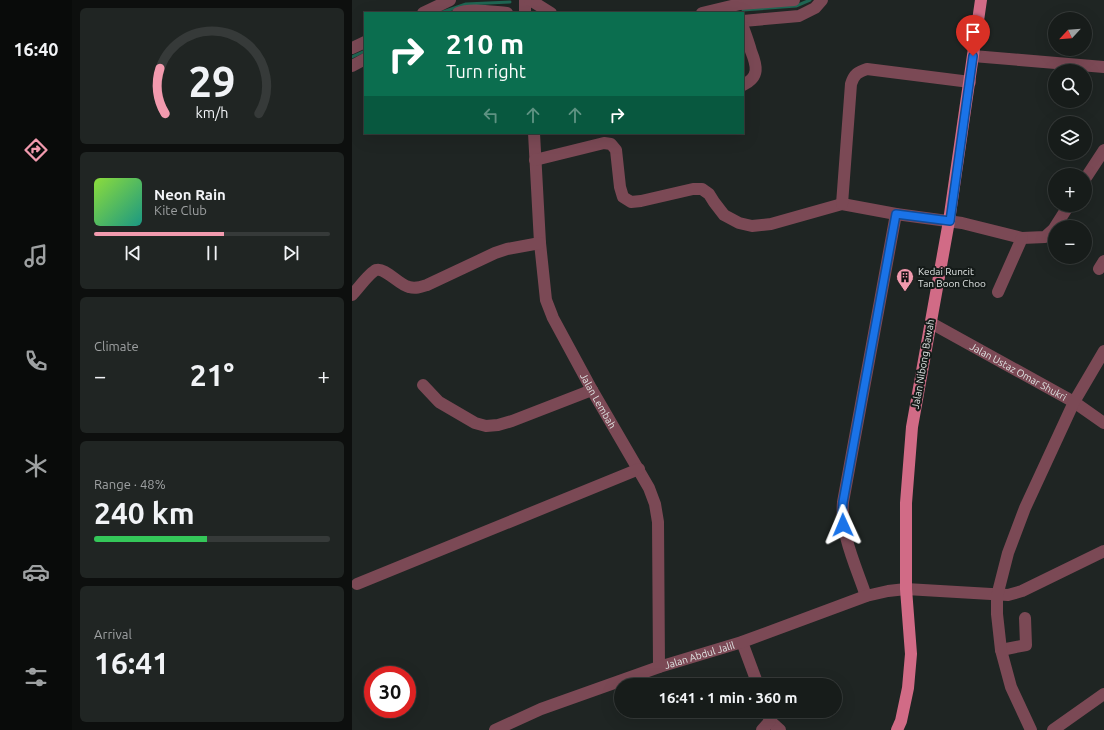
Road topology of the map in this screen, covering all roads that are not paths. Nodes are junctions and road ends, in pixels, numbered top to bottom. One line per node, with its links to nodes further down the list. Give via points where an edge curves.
1 (450, 0): 7 (street)
2 (525, 0): 10 (street)
3 (530, 0): 11 (street)
4 (794, 0): 12 (street, via 740,4)
5 (822, 0): 13 (street, via 816,8 799,16)
6 (981, 0): 17 (main road, Jalan Nibong Bawah)
7 (425, 12)
8 (461, 12): 9 (street)
9 (491, 12)
10 (525, 12)
11 (549, 12)
12 (706, 12)
13 (744, 21)
14 (744, 30): 22 (street, via 756,66 756,74 750,82)
15 (364, 42): 16 (street)
16 (352, 48)
17 (973, 56): 20 (street); 21 (main road, Jalan Nibong Bawah)
18 (364, 60): 19 (street)
19 (352, 66)
20 (1104, 67)
21 (970, 82): 27 (street, via 867,69 853,76); 29 (main road, Jalan Nibong Bawah)
22 (744, 85)
23 (534, 134): 25 (street, Jalan Lembah)
24 (1104, 150): 26 (street)
25 (535, 160): 27 (street, via 604,143 610,144 616,150 623,197 631,202 702,189 710,194 724,215 752,226 770,224); 32 (street, Jalan Lembah)
26 (1092, 168)
27 (842, 204): 28 (street)
28 (896, 214): 29 (street); 45 (street, via 842,514 846,536)
29 (950, 221): 31 (street); 35 (main road, Jalan Nibong Bawah)
30 (1048, 233): 31 (street, via 1045,236)
31 (1022, 238): 33 (street)
32 (540, 243): 34 (street, via 507,249 417,288 408,287 384,271 376,270); 38 (street, Jalan Lembah, via 546,300)
33 (998, 292)
34 (352, 295)
35 (931, 323): 39 (street, Jalan Ustaz Omar Shukri); 44 (main road, Jalan Nibong Bawah, via 912,427 906,503)
36 (1104, 352): 39 (street)
37 (423, 385): 38 (street, via 439,402 475,423 486,426 498,425)
38 (592, 390): 41 (street, Jalan Lembah)
39 (1074, 402): 40 (street, Jalan Ustaz Omar Shukri); 46 (street, via 1025,508 1008,553)
40 (1104, 423)
41 (639, 469): 43 (street); 50 (street, Jalan Lembah, via 655,504 658,522)
42 (1104, 551): 46 (street, Jalan Abdul Jalil, via 1022,591)
43 (357, 584)
44 (906, 589): 45 (street, Jalan Abdul Jalil, via 888,590); 46 (street, Jalan Abdul Jalil); 58 (main road, Jalan Nibong Bawah, via 911,654 908,688)
45 (866, 596): 48 (street, Jalan Abdul Jalil)
46 (997, 596): 49 (street)
47 (1025, 618): 49 (street, via 1026,645)
48 (742, 642): 50 (street, Jalan Abdul Jalil); 51 (street)
49 (1001, 650): 59 (street, via 1011,687)
50 (660, 667): 55 (street, Jalan Abdul Jalil, via 541,709)
51 (755, 678)
52 (1104, 694): 60 (street)
53 (768, 718): 56 (street)
54 (771, 718): 57 (street)
55 (495, 730)
56 (762, 730)
57 (780, 730)
58 (898, 730)
59 (1031, 730)
60 (1053, 730)

